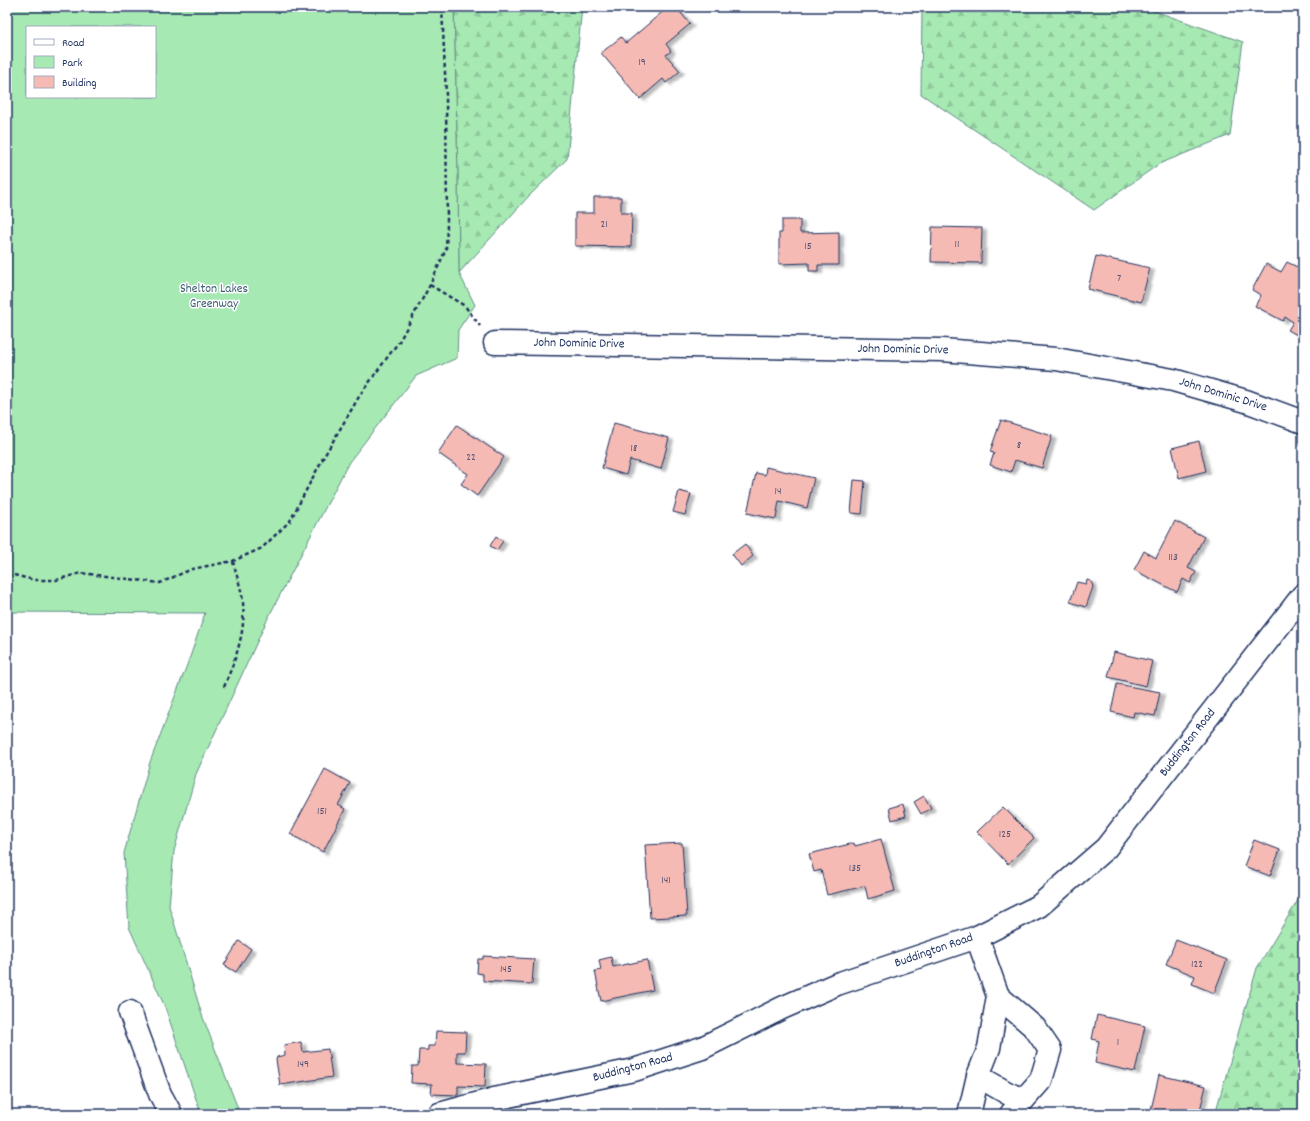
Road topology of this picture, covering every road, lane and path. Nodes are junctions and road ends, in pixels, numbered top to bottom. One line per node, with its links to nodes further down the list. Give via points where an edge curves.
1 (442, 7): 2 (path, via 446,95 446,249)
2 (430, 285): 3 (path, via 465,306); 5 (path, via 400,340 360,395 290,521 262,548)
3 (495, 343): 4 (street, John Dominic Drive, via 942,350 1056,359 1173,380 1246,401)
4 (1303, 422)
5 (233, 561): 6 (path, via 192,569 160,583 81,573 56,580 34,580); 8 (path, via 243,603 242,629 238,650)
6 (7, 575)
7 (1303, 595): 9 (street, Buddington Road, via 1106,848 1039,906)
8 (224, 687)
9 (977, 937): 10 (street); 15 (street, Buddington Road, via 838,984 782,1008 702,1048 634,1070 494,1099)
10 (998, 996): 12 (street, via 989,1048); 13 (street, via 1035,1028 1050,1050 1041,1080)
11 (130, 1012): 14 (street, via 160,1094)
12 (978, 1076): 13 (street, via 1009,1094); 16 (street)
13 (1017, 1107)
14 (171, 1114)
15 (439, 1114)
16 (969, 1114)

